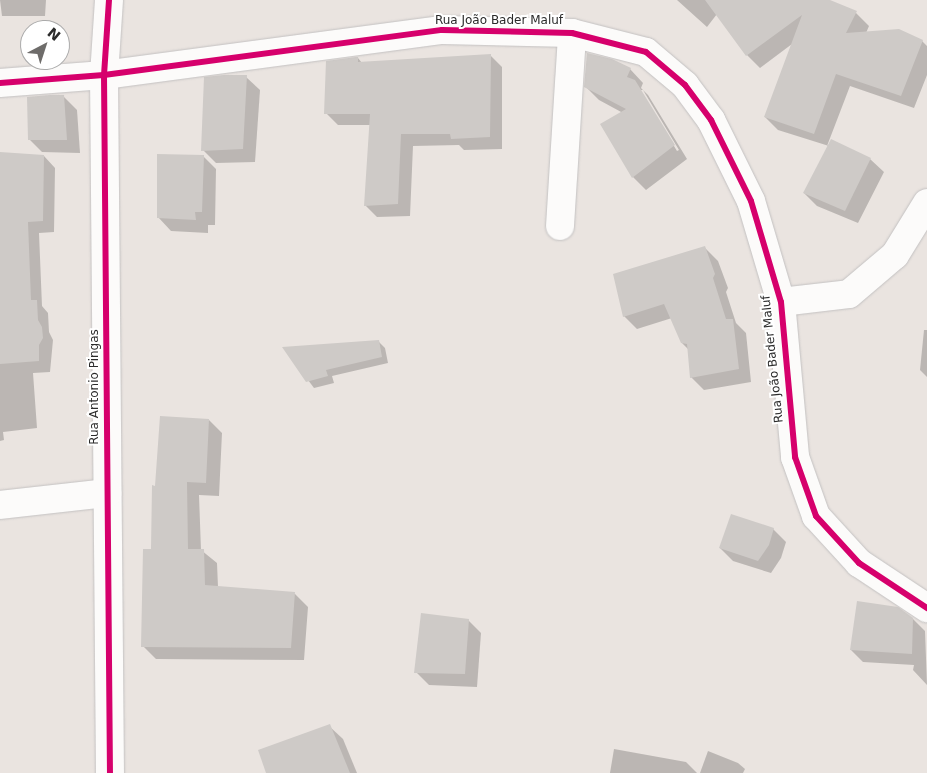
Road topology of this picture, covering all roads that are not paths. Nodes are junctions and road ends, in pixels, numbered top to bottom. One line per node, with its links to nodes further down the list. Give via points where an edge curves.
1 (109, 0): 3 (street, Rua Antonio Pingas)
2 (572, 33): 3 (street, Rua João Bader Maluf, via 442,30); 6 (street); 7 (street, Rua João Bader Maluf, via 646,52 685,85 711,120 751,201)
3 (104, 75): 4 (street, Rua João Bader Maluf); 8 (street, Rua Antonio Pingas)
4 (0, 83)
5 (927, 203): 7 (street, via 895,255 848,294)
6 (560, 226)
7 (781, 302): 10 (street, Rua João Bader Maluf, via 795,457 816,516 859,563)
8 (107, 493): 9 (street); 11 (street, Rua Antonio Pingas)
9 (0, 506)
10 (927, 608)
11 (110, 773)

